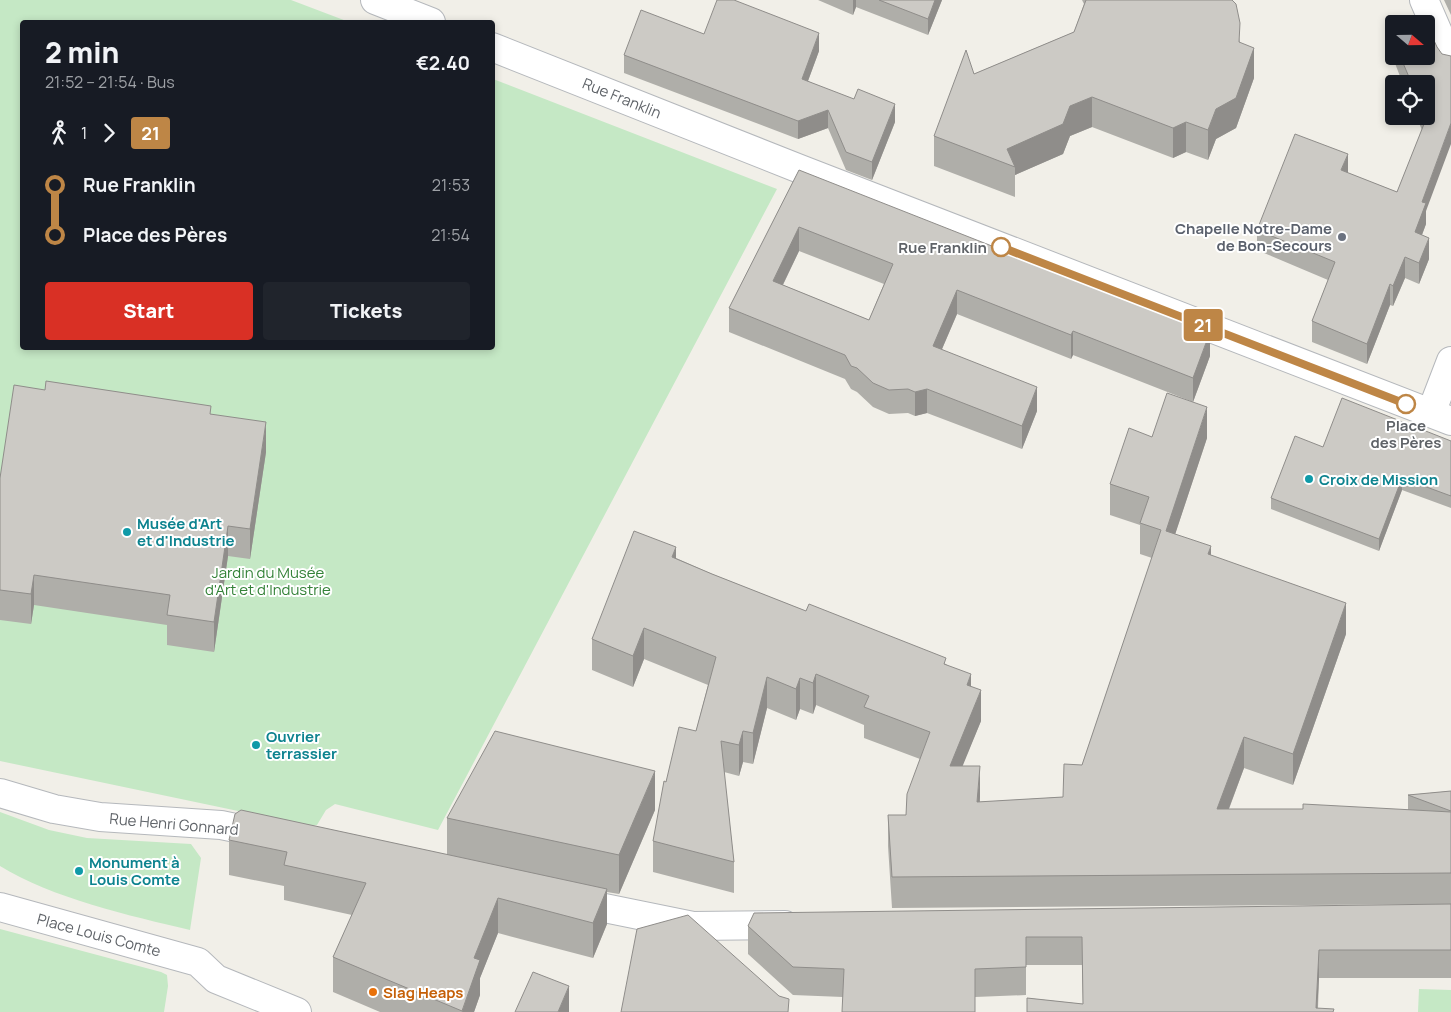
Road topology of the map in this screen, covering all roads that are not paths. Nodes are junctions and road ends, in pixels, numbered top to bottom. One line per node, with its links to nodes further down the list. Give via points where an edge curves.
1 (375, 0): 3 (street)
2 (1424, 0): 5 (street)
3 (426, 20)
4 (495, 48): 7 (street, Rue Franklin)
5 (1451, 62)
6 (1451, 361): 7 (street)
7 (1441, 417)
8 (0, 793): 9 (street, Rue Henri Gonnard, via 100,817 221,825)
9 (293, 840)
10 (550, 896): 13 (street)
11 (0, 908): 15 (street, Place Louis Comte, via 198,962 216,979)
12 (813, 925): 13 (street)
13 (693, 926): 14 (street)
14 (723, 953)
15 (297, 1012)

